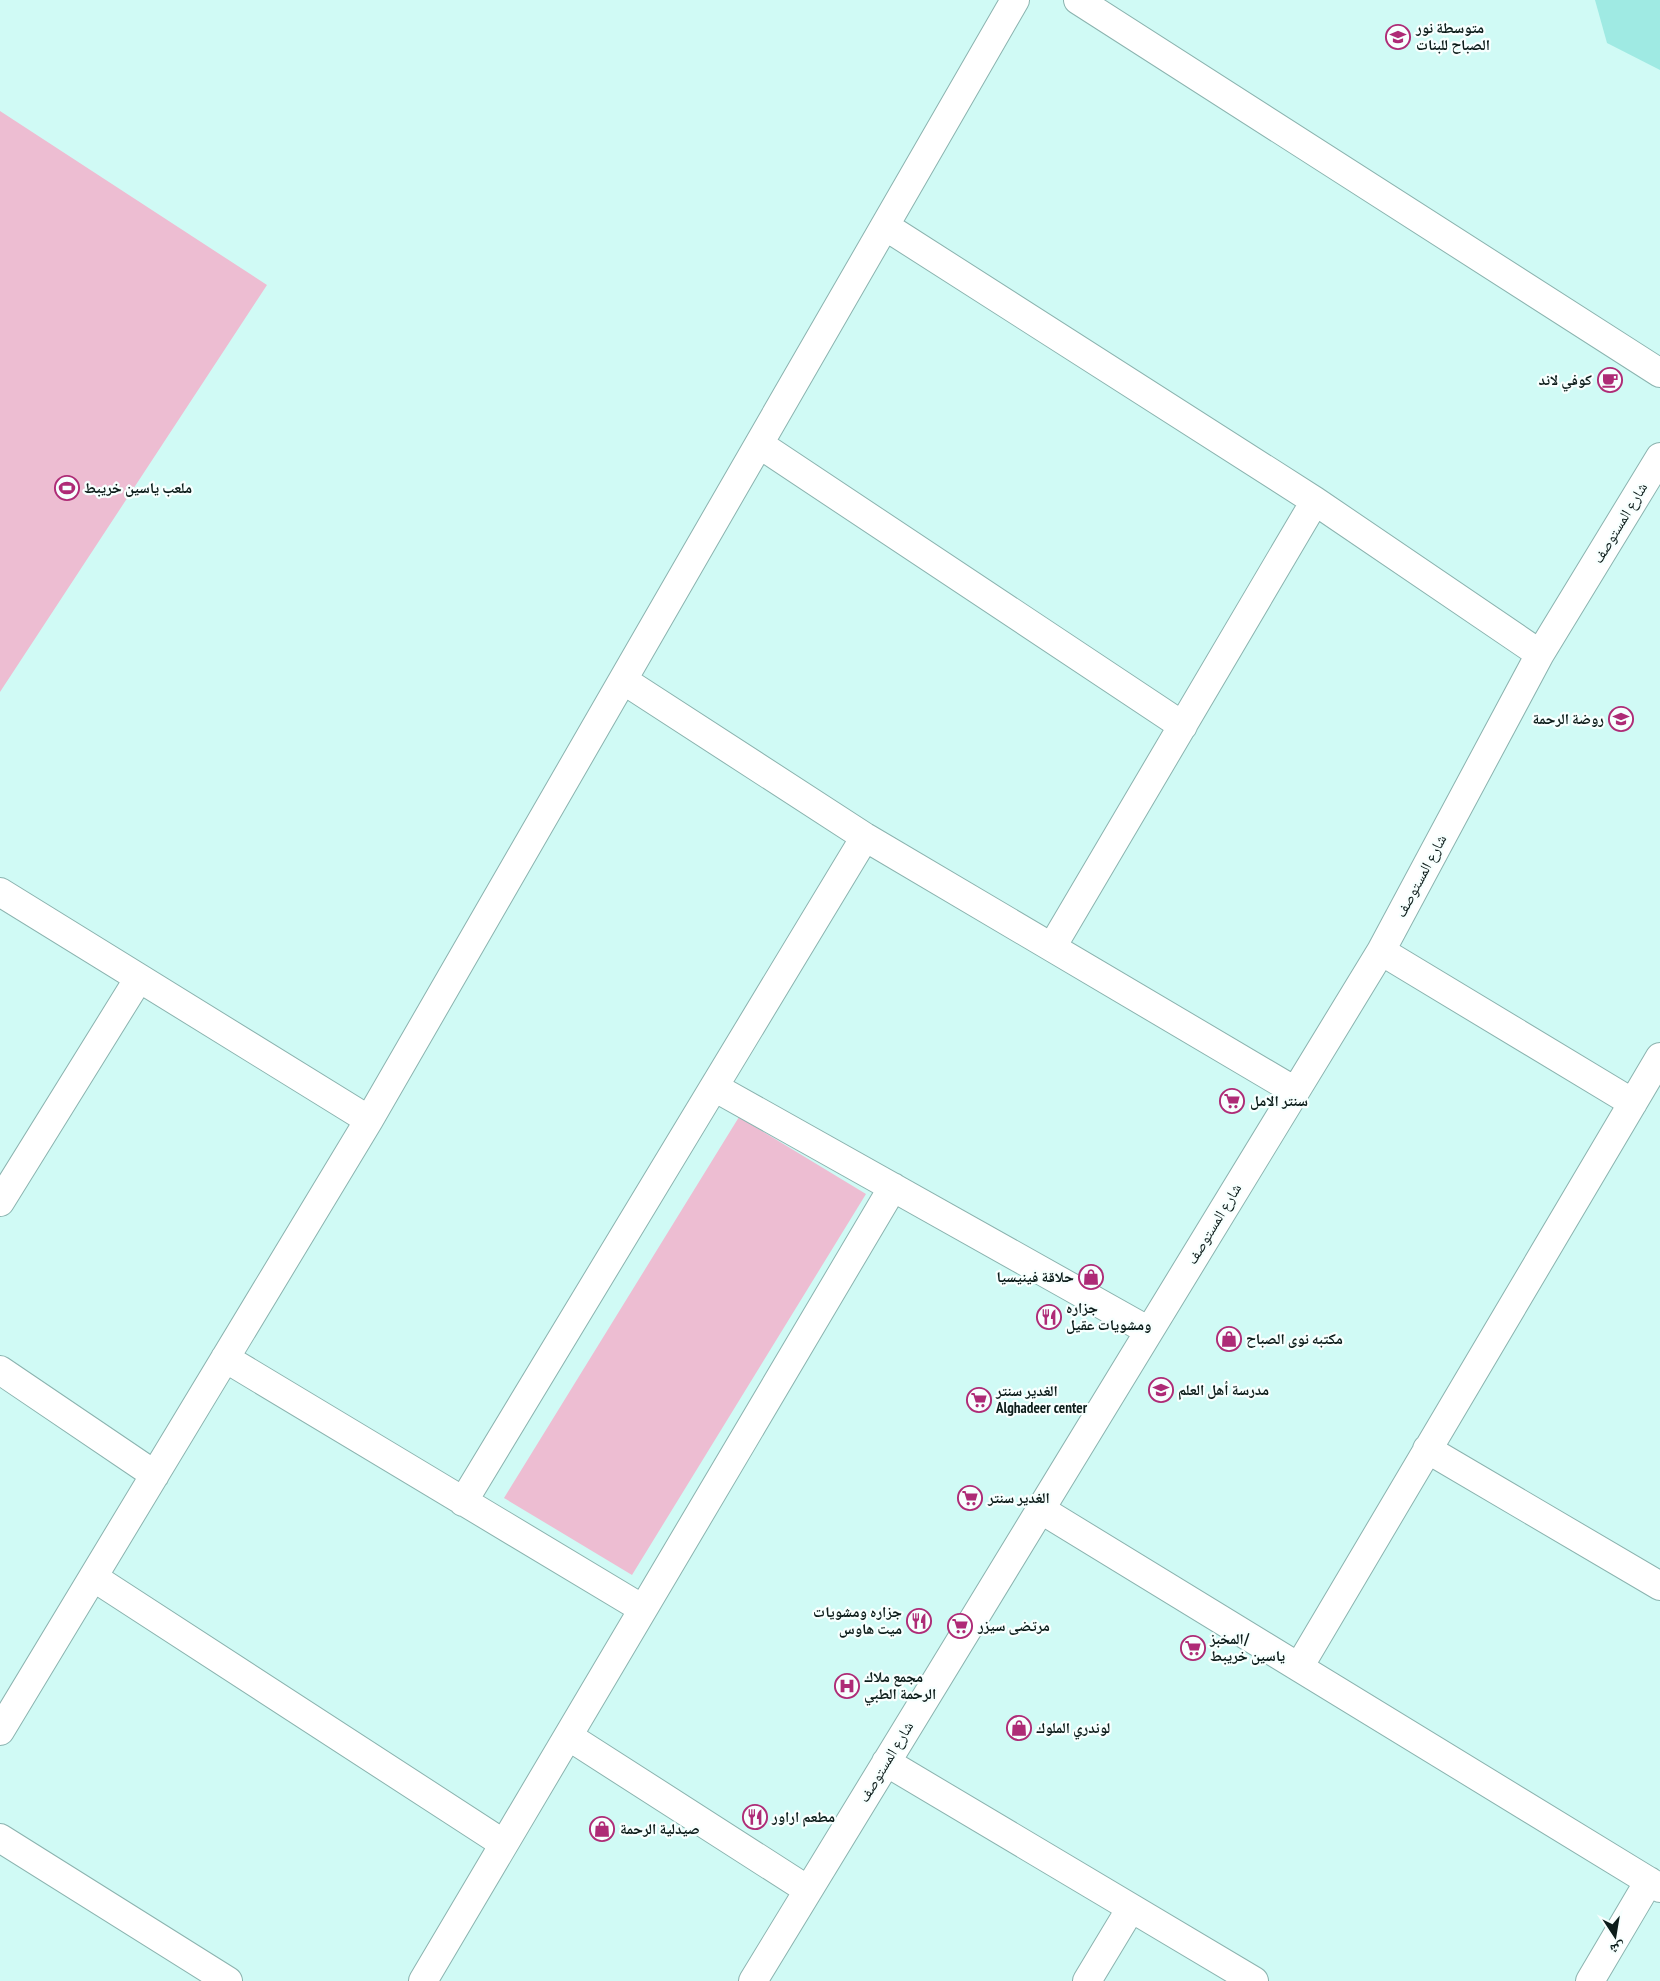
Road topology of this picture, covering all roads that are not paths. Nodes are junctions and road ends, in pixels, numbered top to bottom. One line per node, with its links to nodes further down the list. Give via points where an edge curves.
1 (1015, 0): 3 (street)
2 (1078, 0): 4 (street)
3 (885, 226): 5 (street); 7 (street)
4 (1660, 372)
5 (759, 444): 9 (street); 10 (street)
6 (1660, 457): 8 (street, شارع المستوصف)
7 (1315, 502): 8 (street); 10 (street)
8 (1540, 654): 14 (street, شارع المستوصف)
9 (623, 680): 11 (street); 20 (street)
10 (1183, 726): 13 (street)
11 (866, 837): 13 (street); 17 (street)
12 (0, 892): 15 (street)
13 (1052, 947): 18 (street)
14 (1381, 951): 18 (street, شارع المستوصف); 19 (street)
15 (139, 978): 20 (street); 22 (street)
16 (1660, 1057): 19 (street)
17 (714, 1086): 21 (street); 28 (street)
18 (1295, 1091): 23 (street, شارع المستوصف)
19 (1633, 1103): 26 (street)
20 (369, 1120): 24 (street)
21 (893, 1187): 23 (street); 32 (street)
22 (0, 1202)
23 (1149, 1331): 29 (street, شارع المستوصف)
24 (226, 1358): 27 (street); 28 (street)
25 (0, 1370): 27 (street)
26 (1427, 1449): 31 (street); 33 (street)
27 (155, 1475): 30 (street)
28 (463, 1502): 32 (street)
29 (1040, 1509): 33 (street); 36 (street, شارع المستوصف)
30 (93, 1577): 34 (street); 38 (street)
31 (1658, 1579)
32 (643, 1609): 35 (street)
33 (1299, 1667): 39 (street)
34 (0, 1731)
35 (568, 1736): 38 (street); 40 (street)
36 (886, 1762): 40 (street, شارع المستوصف); 41 (street)
37 (0, 1838): 42 (street)
38 (504, 1844): 43 (street)
39 (1654, 1884): 47 (street)
40 (808, 1890): 44 (street, شارع المستوصف)
41 (1131, 1908): 45 (street); 46 (street)
42 (228, 1981)
43 (423, 1981)
44 (753, 1981)
45 (1086, 1981)
46 (1254, 1981)
47 (1590, 1981)

